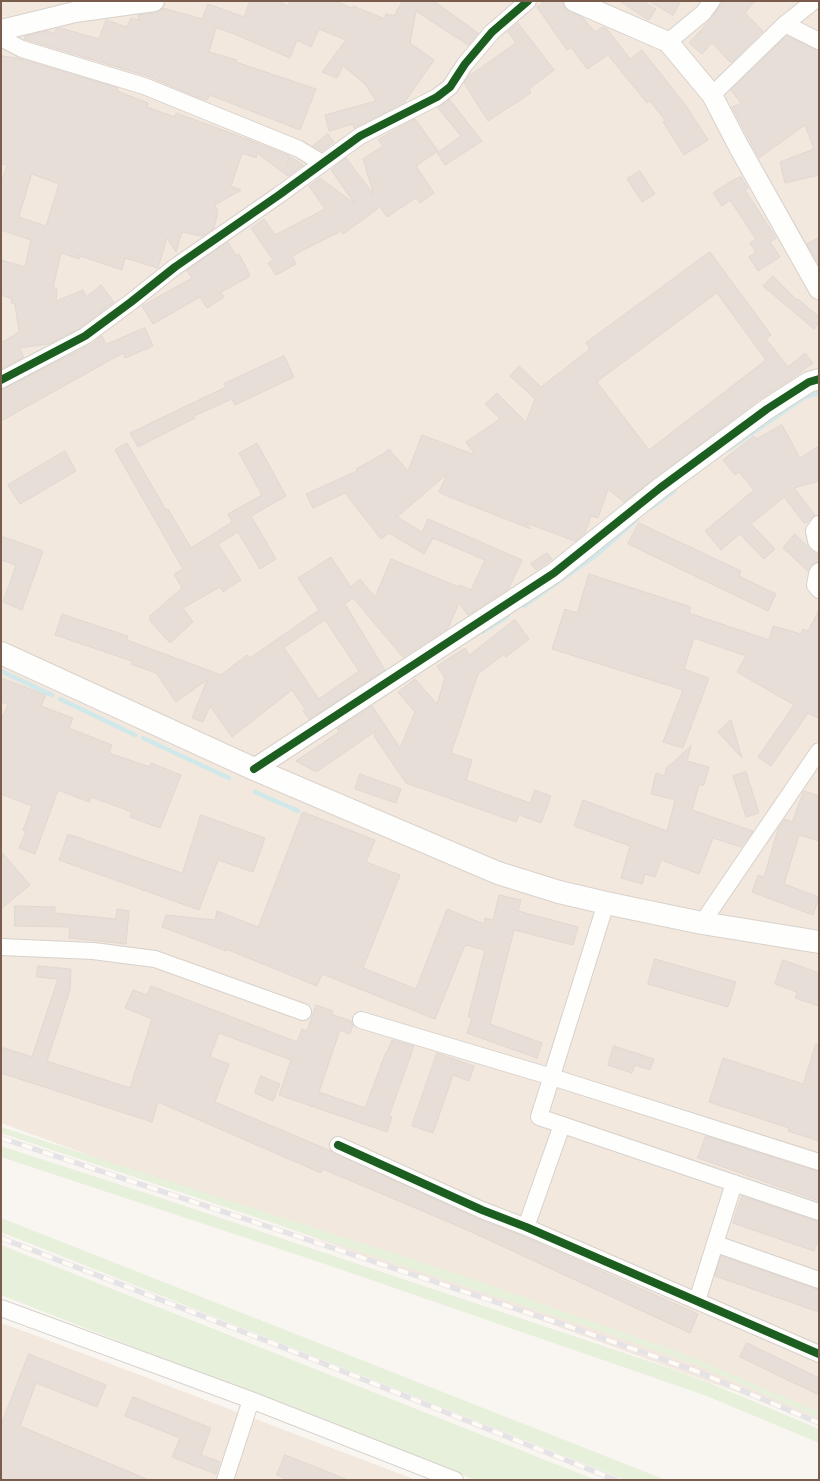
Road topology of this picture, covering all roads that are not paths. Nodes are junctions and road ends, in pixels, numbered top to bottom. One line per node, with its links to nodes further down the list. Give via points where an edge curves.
1 (154, 1): 7 (street, via 75,12)
2 (528, 1): 12 (street, via 492,32 450,86 437,97 360,136)
3 (574, 1): 9 (street)
4 (712, 1): 9 (street, via 703,13)
5 (814, 1): 6 (street)
6 (785, 24): 10 (street); 11 (street)
7 (1, 30)
8 (1, 38): 12 (street, via 22,49 144,86 299,149)
9 (668, 42): 11 (street)
10 (819, 42)
11 (712, 95): 13 (street)
12 (322, 163): 15 (street, via 175,267 85,336)
13 (819, 289)
14 (819, 379): 22 (street, via 809,382 744,426 554,573)
15 (1, 380)
16 (819, 524): 17 (street, via 814,531)
17 (819, 544)
18 (819, 571): 19 (street, via 815,585)
19 (819, 590)
20 (1, 653): 22 (main road)
21 (819, 751): 24 (street)
22 (254, 769): 23 (main road, via 498,873)
23 (606, 903): 24 (main road); 29 (street)
24 (702, 923): 25 (main road)
25 (819, 942)
26 (1, 947): 27 (street, via 92,951 155,959)
27 (302, 1012)
28 (361, 1020): 29 (street)
29 (552, 1077): 30 (street, via 539,1117); 32 (street)
30 (562, 1125): 33 (street); 35 (street)
31 (338, 1146): 35 (street)
32 (819, 1162)
33 (734, 1183): 34 (street); 36 (street)
34 (819, 1212)
35 (526, 1227): 38 (street)
36 (716, 1244): 37 (street); 38 (street)
37 (819, 1280)
38 (697, 1301): 40 (street)
39 (1, 1308): 41 (street)
40 (819, 1354)
41 (252, 1400): 42 (street); 43 (street)
42 (225, 1480)
43 (455, 1480)

